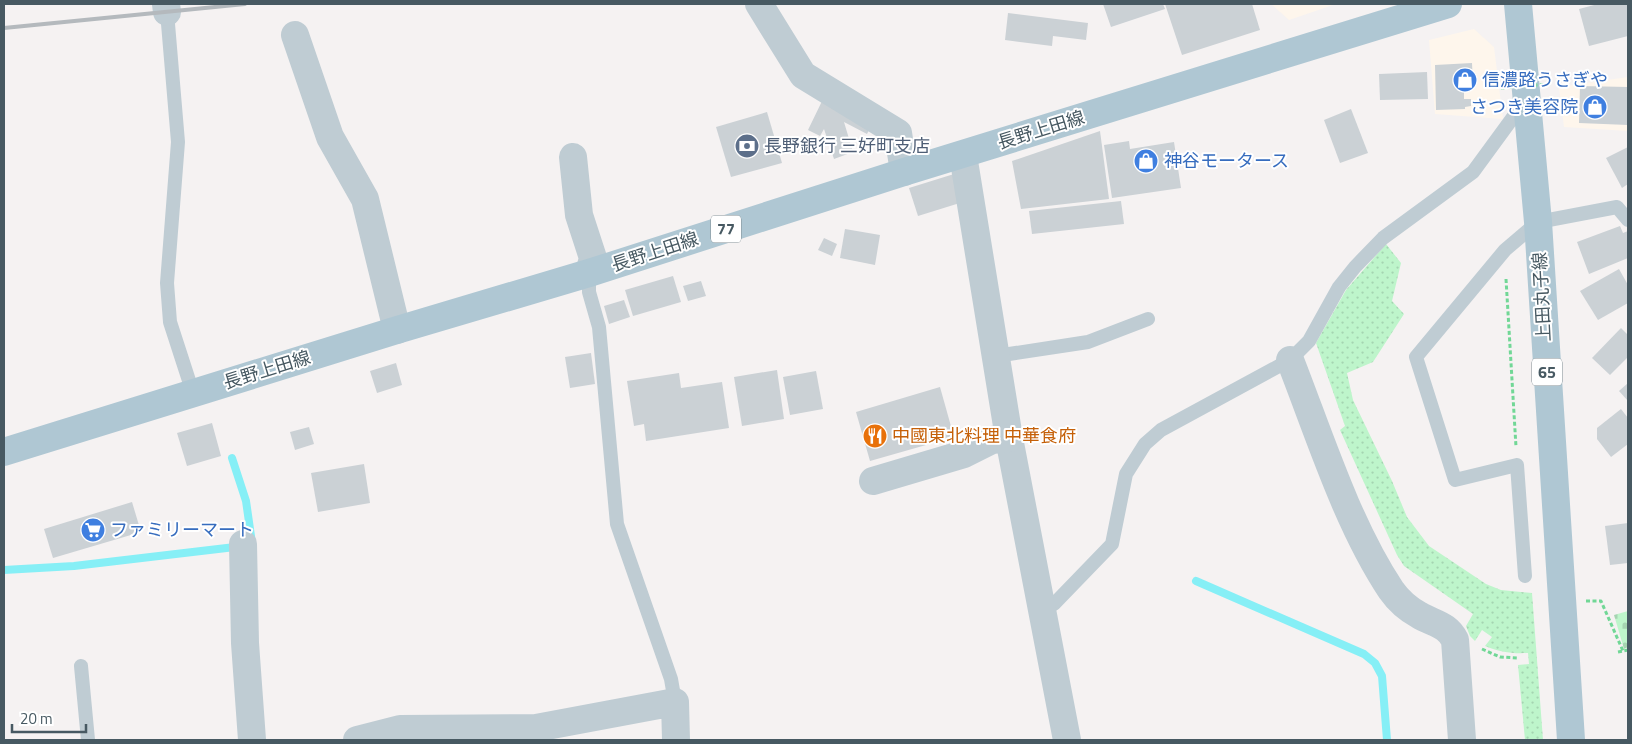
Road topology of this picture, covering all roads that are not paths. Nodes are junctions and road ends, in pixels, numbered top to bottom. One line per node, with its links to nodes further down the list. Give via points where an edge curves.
1 (759, 4): 9 (street, via 804,75 898,133)
2 (1448, 4): 7 (main road, 長野上田線 / 77)
3 (1518, 4): 6 (main road, 上田丸子線 / 65)
4 (167, 8): 17 (lane, via 178,142 167,282 170,322)
5 (295, 35): 14 (street, via 330,137 365,199)
6 (1539, 90): 11 (main road, 上田丸子線 / 65); 16 (lane, via 1474,172 1383,238 1355,267 1339,287 1309,341)
7 (962, 155): 9 (main road, 長野上田線 / 77); 15 (street)
8 (573, 156): 12 (street, via 580,215 593,258)
9 (904, 172): 12 (main road, 長野上田線 / 77)
10 (1628, 220): 11 (lane, via 1617,207)
11 (1538, 222): 22 (lane, via 1505,250 1416,358 1455,480 1517,465); 32 (main road, 上田丸子線 / 65)
12 (589, 273): 14 (main road, 長野上田線 / 77); 25 (lane, via 589,292 599,327 617,524 671,679)
13 (1148, 319): 15 (lane, via 1088,342)
14 (397, 330): 17 (main road, 長野上田線 / 77)
15 (996, 356): 18 (street)
16 (1290, 360): 23 (lane, via 1161,430 1145,444 1126,474 1112,544 1054,604); 31 (street, via 1367,550 1392,592 1405,606 1446,628 1453,636)
17 (193, 394): 19 (main road, 長野上田線 / 77)
18 (1010, 438): 20 (street, via 992,440 964,454); 23 (street)
19 (4, 452)
20 (872, 481)
21 (243, 544): 27 (street, via 245,643)
22 (1525, 576)
23 (1041, 610): 30 (street)
24 (81, 666): 26 (lane)
25 (675, 702): 28 (street, via 536,728 400,729); 29 (street)
26 (88, 740)
27 (252, 740)
28 (356, 740)
29 (676, 740)
30 (1068, 740)
31 (1462, 740)
32 (1571, 740)

